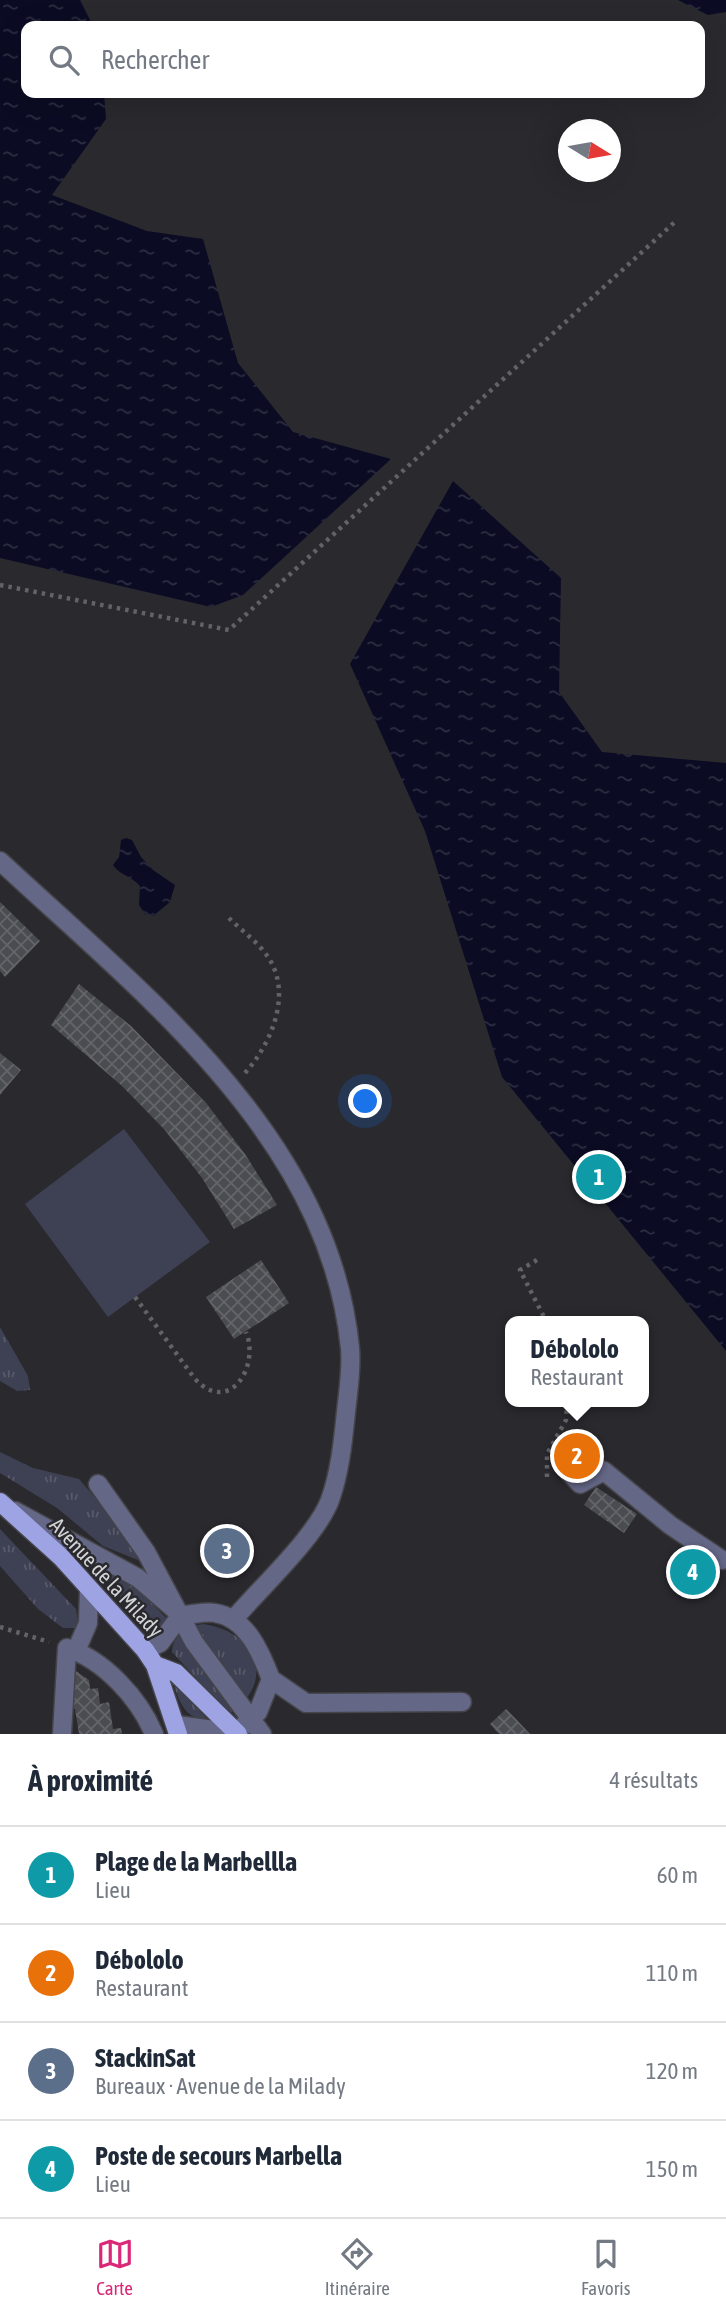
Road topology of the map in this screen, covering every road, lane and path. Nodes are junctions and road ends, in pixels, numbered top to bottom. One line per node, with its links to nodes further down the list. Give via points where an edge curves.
1 (677, 220): 2 (path, via 229,630)
2 (0, 584)
3 (0, 861): 5 (street, via 121,970)
4 (229, 918): 5 (path, via 270,960 278,995 273,1032 259,1058)
5 (230, 1088): 18 (street, via 288,1166 315,1220 335,1276 350,1349 342,1454 330,1502)
6 (537, 1260): 8 (path, via 520,1270)
7 (135, 1297): 9 (path, via 195,1379 216,1394 233,1388 248,1366 252,1346)
8 (543, 1316)
9 (246, 1332)
10 (567, 1407): 12 (path, via 566,1420 547,1454)
11 (570, 1473): 15 (street, via 580,1484 604,1471)
12 (547, 1477)
13 (98, 1484): 17 (street, via 146,1552)
14 (4, 1505): 16 (main road, Avenue de la Milady, via 61,1556); 17 (street, via 138,1578)
15 (722, 1560)
16 (89, 1589): 20 (street, via 88,1623); 21 (main road, Avenue de la Milady)
17 (181, 1615): 18 (street, via 215,1612); 21 (street); 24 (street, via 194,1642)
18 (234, 1619): 22 (street, via 260,1648)
19 (0, 1626): 20 (path)
20 (71, 1649): 27 (street); 28 (street, via 104,1668)
21 (150, 1658): 25 (main road, Avenue de la Milady); 26 (main road, via 176,1673)
22 (271, 1679): 23 (street, via 306,1703); 24 (street)
23 (462, 1702)
24 (251, 1719): 26 (street); 29 (street)
25 (178, 1730): 26 (street)
26 (237, 1733)
27 (62, 1734)
28 (154, 1734)
29 (262, 1734)

